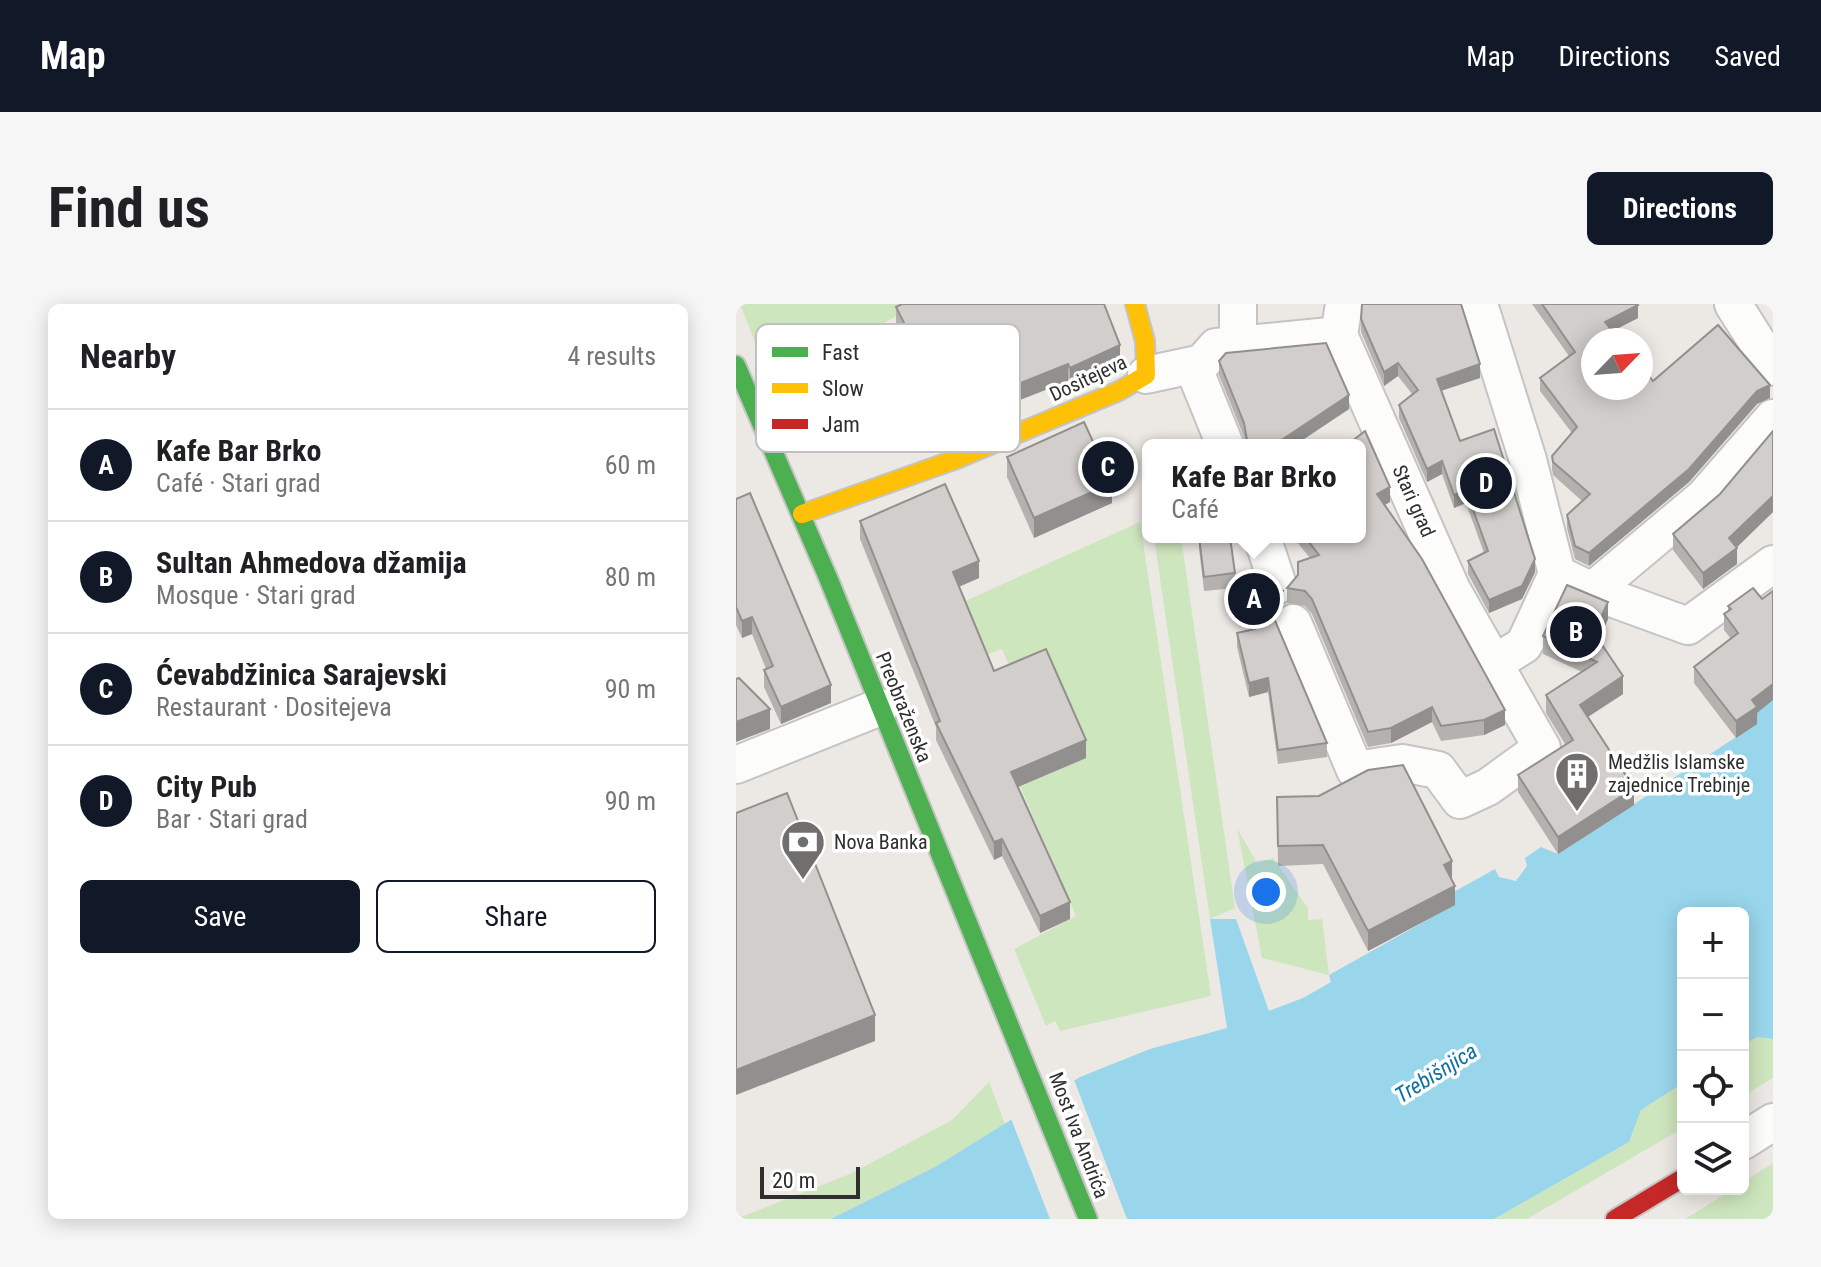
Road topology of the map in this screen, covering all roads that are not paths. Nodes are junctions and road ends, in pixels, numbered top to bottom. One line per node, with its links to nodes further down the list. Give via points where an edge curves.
1 (1135, 304): 10 (street, Dositejeva, via 1145,341)
2 (1238, 304): 6 (street)
3 (1479, 304): 20 (street)
4 (1733, 304): 9 (street)
5 (1341, 320): 6 (street, Stari grad); 24 (street, Stari grad, via 1452,590)
6 (1238, 344): 8 (street, Stari grad, via 1216,347)
7 (736, 365): 11 (street, Preobraženska)
8 (1193, 366): 10 (street, Stari grad); 14 (street)
9 (1773, 367)
10 (1146, 375): 13 (street, Dositejeva)
11 (756, 410)
12 (1773, 418): 22 (street, via 1704,497)
13 (1020, 432)
14 (1223, 439)
15 (775, 452): 17 (street, Preobraženska)
16 (973, 452): 17 (street, Dositejeva)
17 (802, 514): 25 (street, Preobraženska)
18 (1264, 543): 21 (street)
19 (1773, 564): 22 (street, via 1688,626)
20 (1557, 574): 22 (street); 24 (street, via 1524,645)
21 (1278, 585)
22 (1592, 591)
23 (1293, 623): 24 (street, Stari grad, via 1355,770 1402,763 1438,770 1460,800 1488,787 1542,748)
24 (1493, 664)
25 (880, 707): 26 (street); 27 (street, Preobraženska)
26 (736, 765)
27 (1029, 1066): 32 (street, Most Iva Andrića)
28 (1773, 1122): 29 (street)
29 (1749, 1137)
30 (1677, 1182): 31 (street)
31 (1634, 1214)
32 (1088, 1219)

